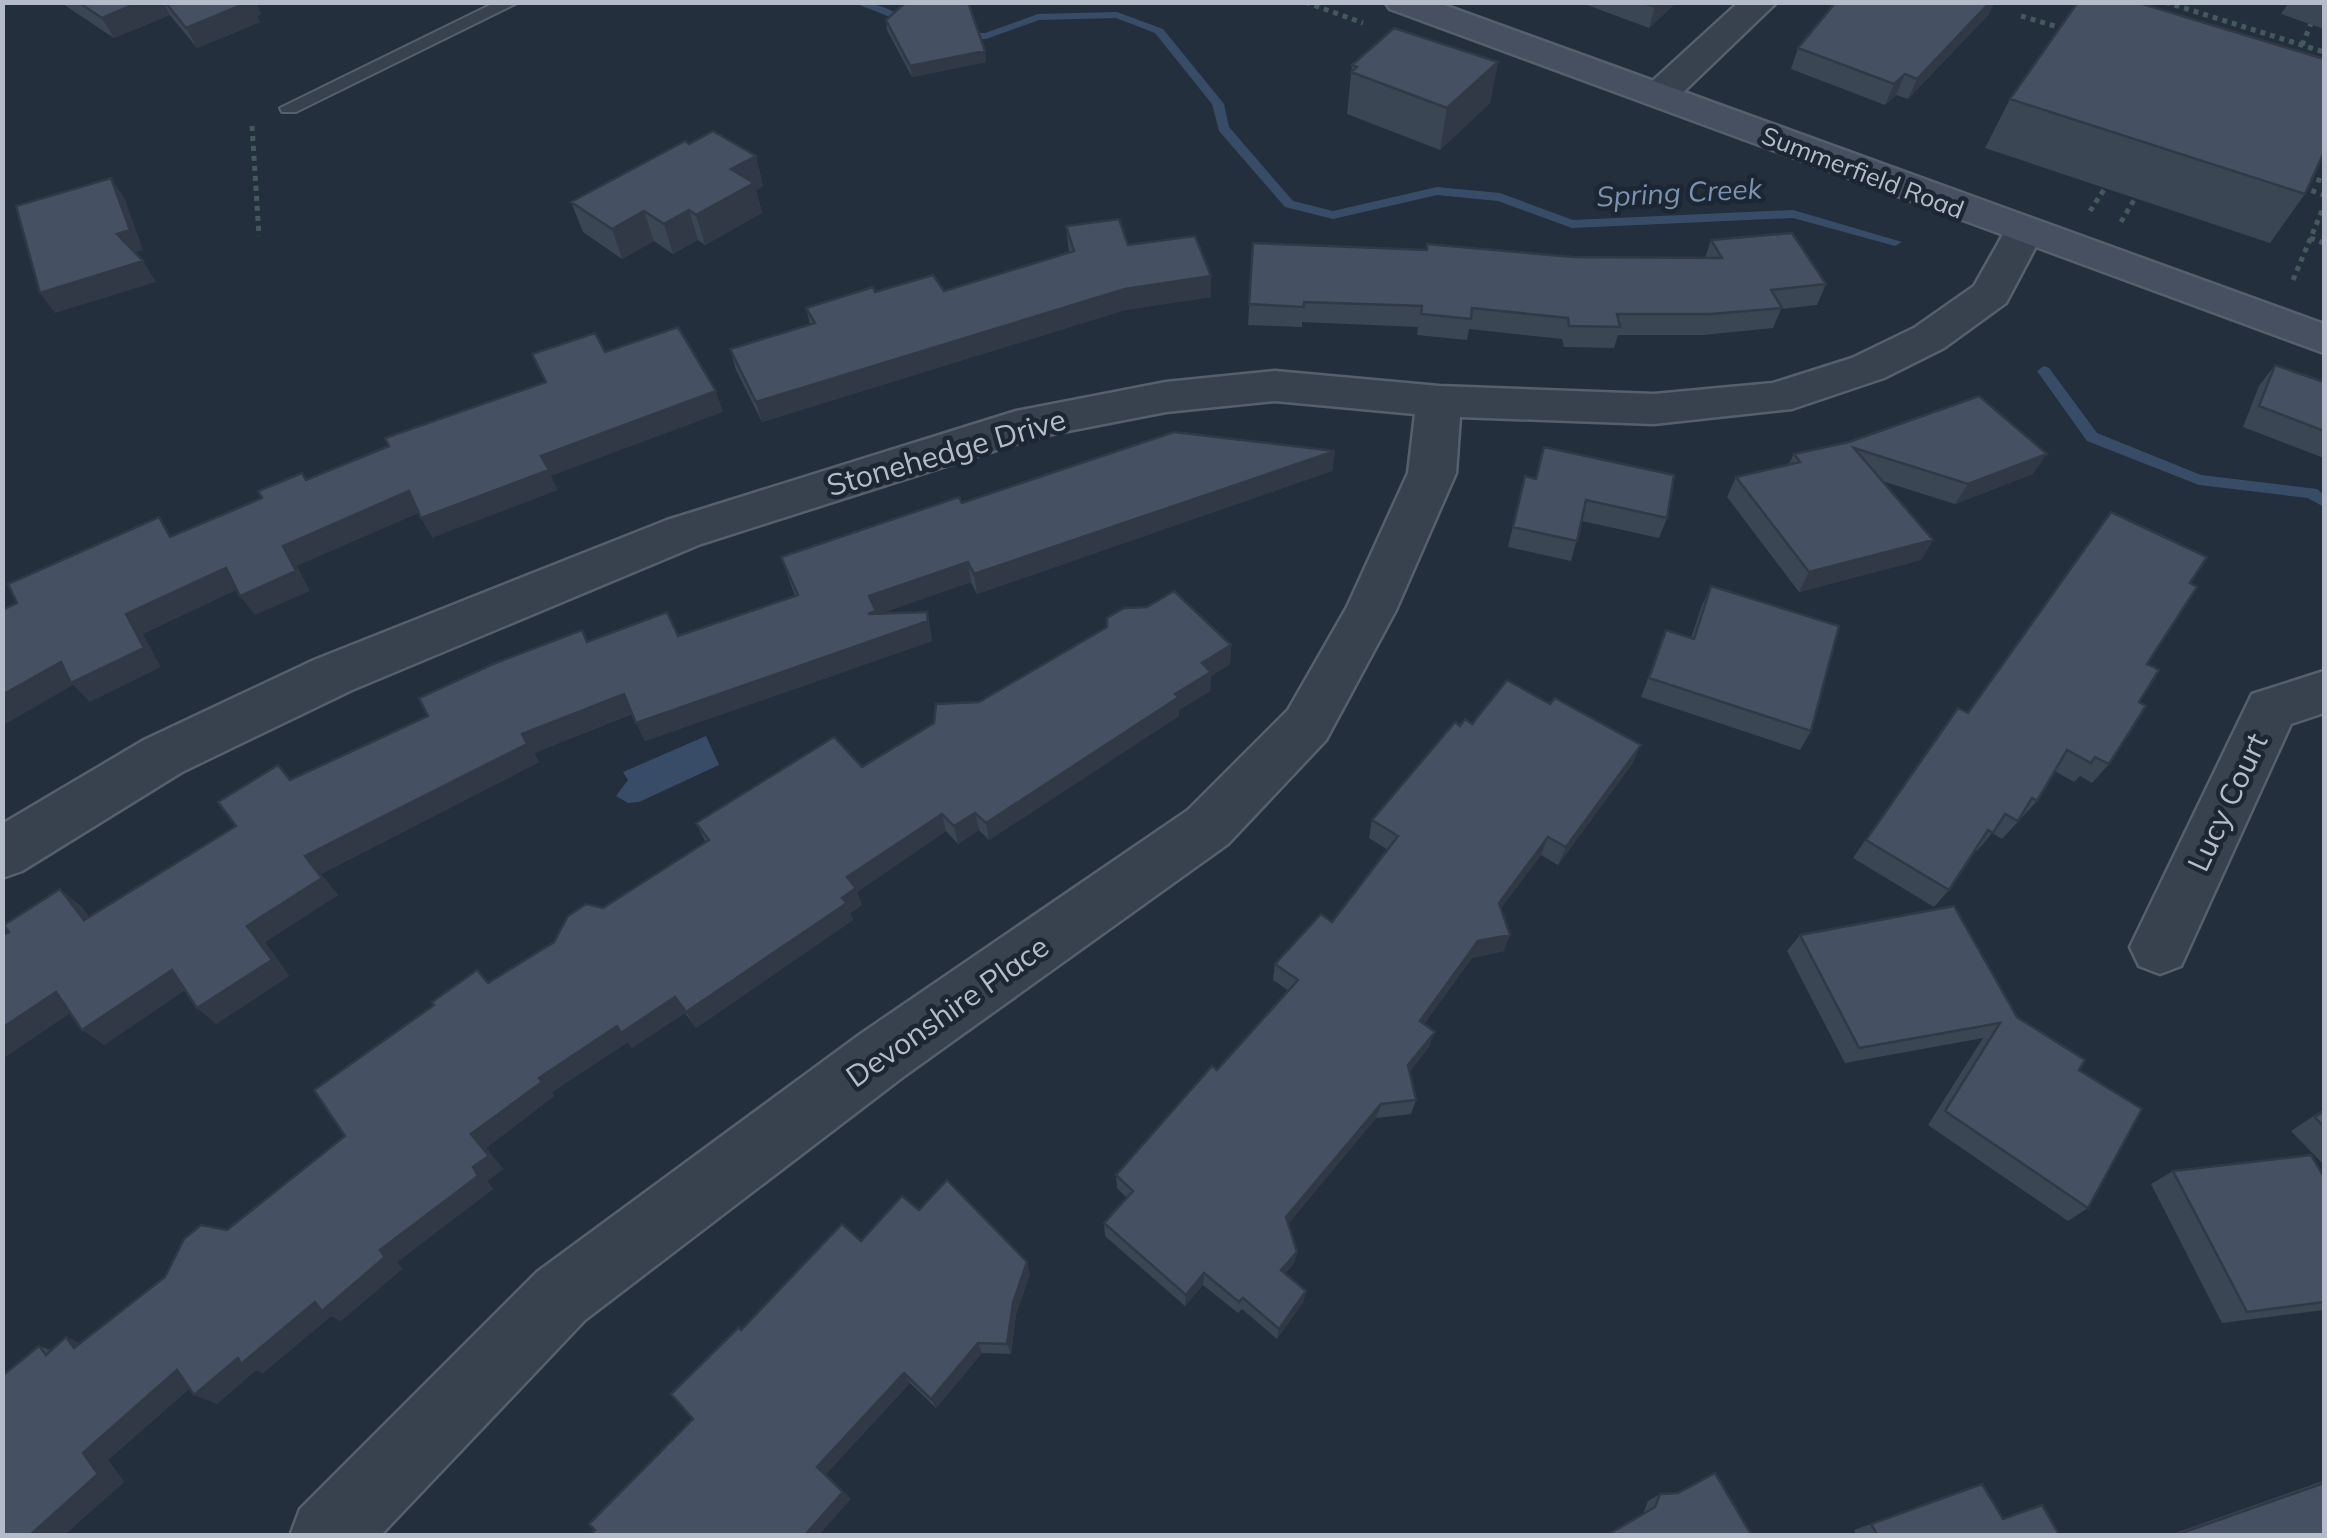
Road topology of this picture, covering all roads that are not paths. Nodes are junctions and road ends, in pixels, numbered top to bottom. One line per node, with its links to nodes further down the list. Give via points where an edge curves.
1 (512, 2): 5 (lane)
2 (1402, 2): 4 (street, Summerfield Road)
3 (1760, 2): 4 (street)
4 (1660, 94): 6 (street, Summerfield Road)
5 (289, 108)
6 (2023, 233): 7 (street, Summerfield Road); 8 (street, Stonehedge Drive, via 1991,294 1928,338 1868,368 1776,398 1654,409)
7 (2324, 339)
8 (1440, 401): 10 (street, Stonehedge Drive, via 1275,386 1166,397 1014,427 684,532 333,675 163,756); 12 (street, Devonshire Place, via 1432,473 1370,610 1307,725 1208,827 881,1056 561,1296)
9 (2324, 692): 11 (street, Lucy Court, via 2271,709)
10 (2, 854)
11 (2160, 947)
12 (327, 1536)

